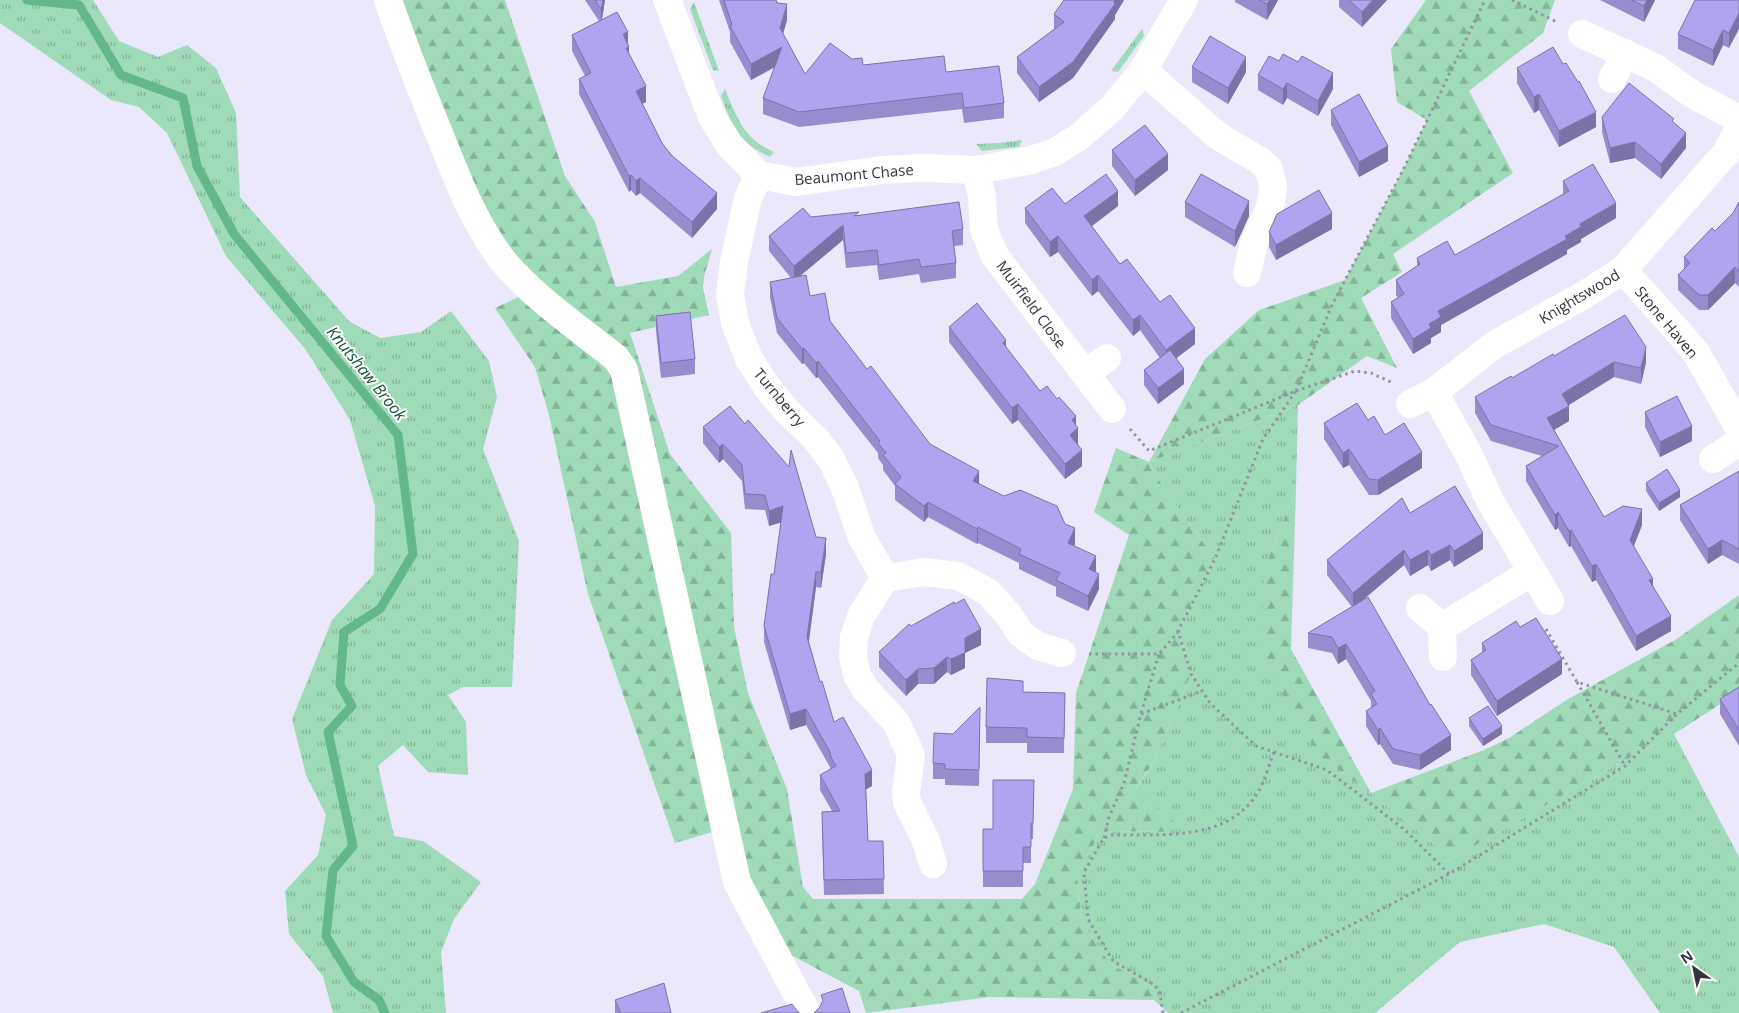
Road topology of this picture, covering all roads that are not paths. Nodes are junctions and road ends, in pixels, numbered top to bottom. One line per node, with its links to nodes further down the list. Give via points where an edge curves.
1 (388, 0): 28 (street, via 406,53 465,197 486,238 506,264 536,293 616,358 624,370 737,882)
2 (667, 0): 11 (street, via 712,117 730,146)
3 (1184, 0): 6 (street, Beaumont Chase)
4 (1582, 34): 5 (street)
5 (1625, 53): 7 (street); 8 (street, via 1656,68 1692,94)
6 (1143, 70): 10 (street, Beaumont Chase, via 1112,108 1079,137 1055,152 1028,161); 13 (street, via 1218,136 1264,152 1273,187 1270,207 1254,243)
7 (1612, 79)
8 (1739, 120)
9 (1739, 129): 12 (street, Knightswood, via 1727,152)
10 (976, 170): 11 (street, Beaumont Chase, via 882,170 796,182); 15 (street, Muirfield Close, via 984,230 995,256)
11 (759, 175): 21 (street, Turnberry, via 748,198 734,262 730,295 734,323 749,359 767,387 831,459 862,538)
12 (1622, 270): 17 (street, Stone Haven, via 1697,354); 20 (street, Knightswood, via 1494,345 1422,398 1470,457 1490,501)
13 (1247, 273)
14 (1107, 358): 15 (street)
15 (1085, 374): 16 (street, Muirfield Close)
16 (1112, 409)
17 (1739, 428)
18 (1739, 442): 19 (street)
19 (1713, 459)
20 (1532, 572): 22 (street); 24 (street)
21 (885, 578): 25 (street, via 924,572 958,576 988,592 1008,614 1015,641); 27 (street, via 861,616 854,636 853,657 857,675 866,690 896,722 905,739 911,755 907,802)
22 (1550, 601)
23 (1420, 608): 24 (street)
24 (1442, 627): 26 (street)
25 (1062, 654)
26 (1444, 658)
27 (936, 847)
28 (807, 1013)

